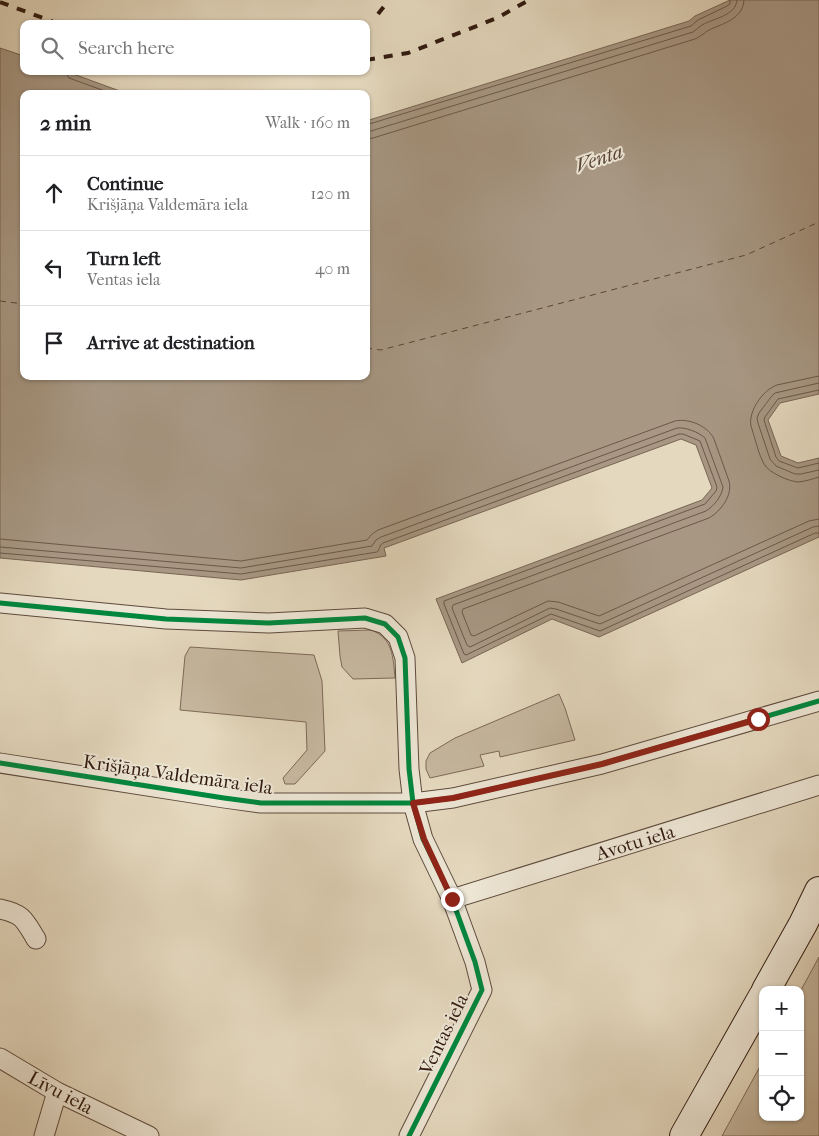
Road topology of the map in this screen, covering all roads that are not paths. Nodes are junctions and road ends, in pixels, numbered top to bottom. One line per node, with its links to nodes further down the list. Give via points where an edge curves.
1 (0, 603): 5 (street, Ventas iela, via 166,619 269,622 365,618 385,624 398,637 405,658)
2 (819, 701): 5 (street, Krišjāņa Valdemāra iela, via 602,764 453,798)
3 (0, 763): 5 (street, Krišjāņa Valdemāra iela, via 261,803)
4 (819, 785): 7 (street, Avotu iela)
5 (413, 803): 7 (street, Ventas iela, via 424,839)
6 (819, 891): 9 (street)
7 (452, 899): 17 (street, Ventas iela, via 482,990)
8 (0, 909): 10 (street, via 23,918)
9 (811, 923): 11 (street)
10 (36, 939)
11 (769, 986)
12 (759, 1003): 18 (street)
13 (0, 1058): 14 (street, Līvu iela)
14 (57, 1092): 15 (street); 16 (street, Līvu iela)
15 (44, 1136)
16 (149, 1136)
17 (409, 1136)
18 (684, 1136)

